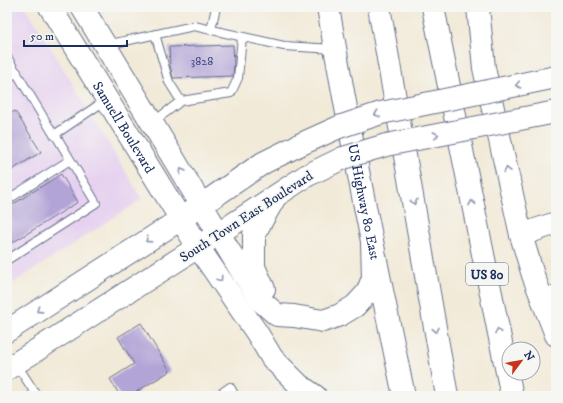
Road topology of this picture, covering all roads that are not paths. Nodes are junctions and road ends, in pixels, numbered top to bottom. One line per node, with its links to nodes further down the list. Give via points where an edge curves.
1 (50, 7): 17 (main road, Samuell Boulevard)
2 (82, 7): 11 (main road, Samuell Boulevard)
3 (216, 7): 8 (lane)
4 (328, 7): 12 (main road, US Highway 80 East)
5 (379, 7): 43 (main road, one-way to 43)
6 (433, 7): 44 (main road, US 80, one-way to 6)
7 (478, 7): 29 (main road, one-way to 7, via 484,68)
8 (211, 30): 9 (lane, via 194,26); 10 (lane)
9 (155, 34): 11 (lane); 18 (lane, via 169,82)
10 (242, 37): 12 (lane, via 284,46); 18 (lane, via 238,78 231,93)
11 (106, 45): 20 (main road, Samuell Boulevard)
12 (335, 49): 30 (main road, US Highway 80 East)
13 (7, 57): 14 (lane)
14 (16, 72): 16 (lane); 21 (lane)
15 (556, 77): 25 (main road, one-way to 25, bridge, via 381,113 339,127 263,163)
16 (7, 78)
17 (107, 100): 21 (lane); 26 (main road, Samuell Boulevard)
18 (181, 101): 20 (lane)
19 (556, 112): 23 (main road, South Town East Boulevard, one-way to 19, bridge, via 306,176 343,158 386,145)
20 (152, 122): 25 (main road, Samuell Boulevard, one-way to 20)
21 (54, 134): 22 (lane)
22 (70, 160): 24 (lane); 32 (lane, via 96,203)
23 (277, 195): 28 (main road, South Town East Boulevard); 34 (main road, via 254,234 254,267 266,294)
24 (7, 200)
25 (202, 205): 26 (main road); 28 (main road, Samuell Boulevard)
26 (181, 219): 31 (main road, Samuell Boulevard); 35 (main road, one-way to 35)
27 (556, 223): 29 (main road)
28 (219, 233): 31 (main road, South Town East Boulevard); 34 (main road, Samuell Boulevard, via 261,301 277,315)
29 (521, 235): 33 (main road, via 533,275)
30 (372, 242): 34 (main road, Samuell Boulevard, via 373,278 367,293 355,306 323,321); 42 (main road, US Highway 80 East)
31 (198, 247): 37 (main road, South Town East Boulevard); 41 (main road, Samuell Boulevard, one-way to 41, via 272,358 299,385)
32 (7, 260)
33 (548, 291): 36 (main road)
34 (294, 316)
35 (7, 331)
36 (556, 335)
37 (10, 360): 38 (lane)
38 (37, 396)
39 (217, 396): 40 (lane, via 230,387)
40 (235, 396)
41 (315, 396)
42 (404, 396)
43 (447, 396)
44 (512, 396)

